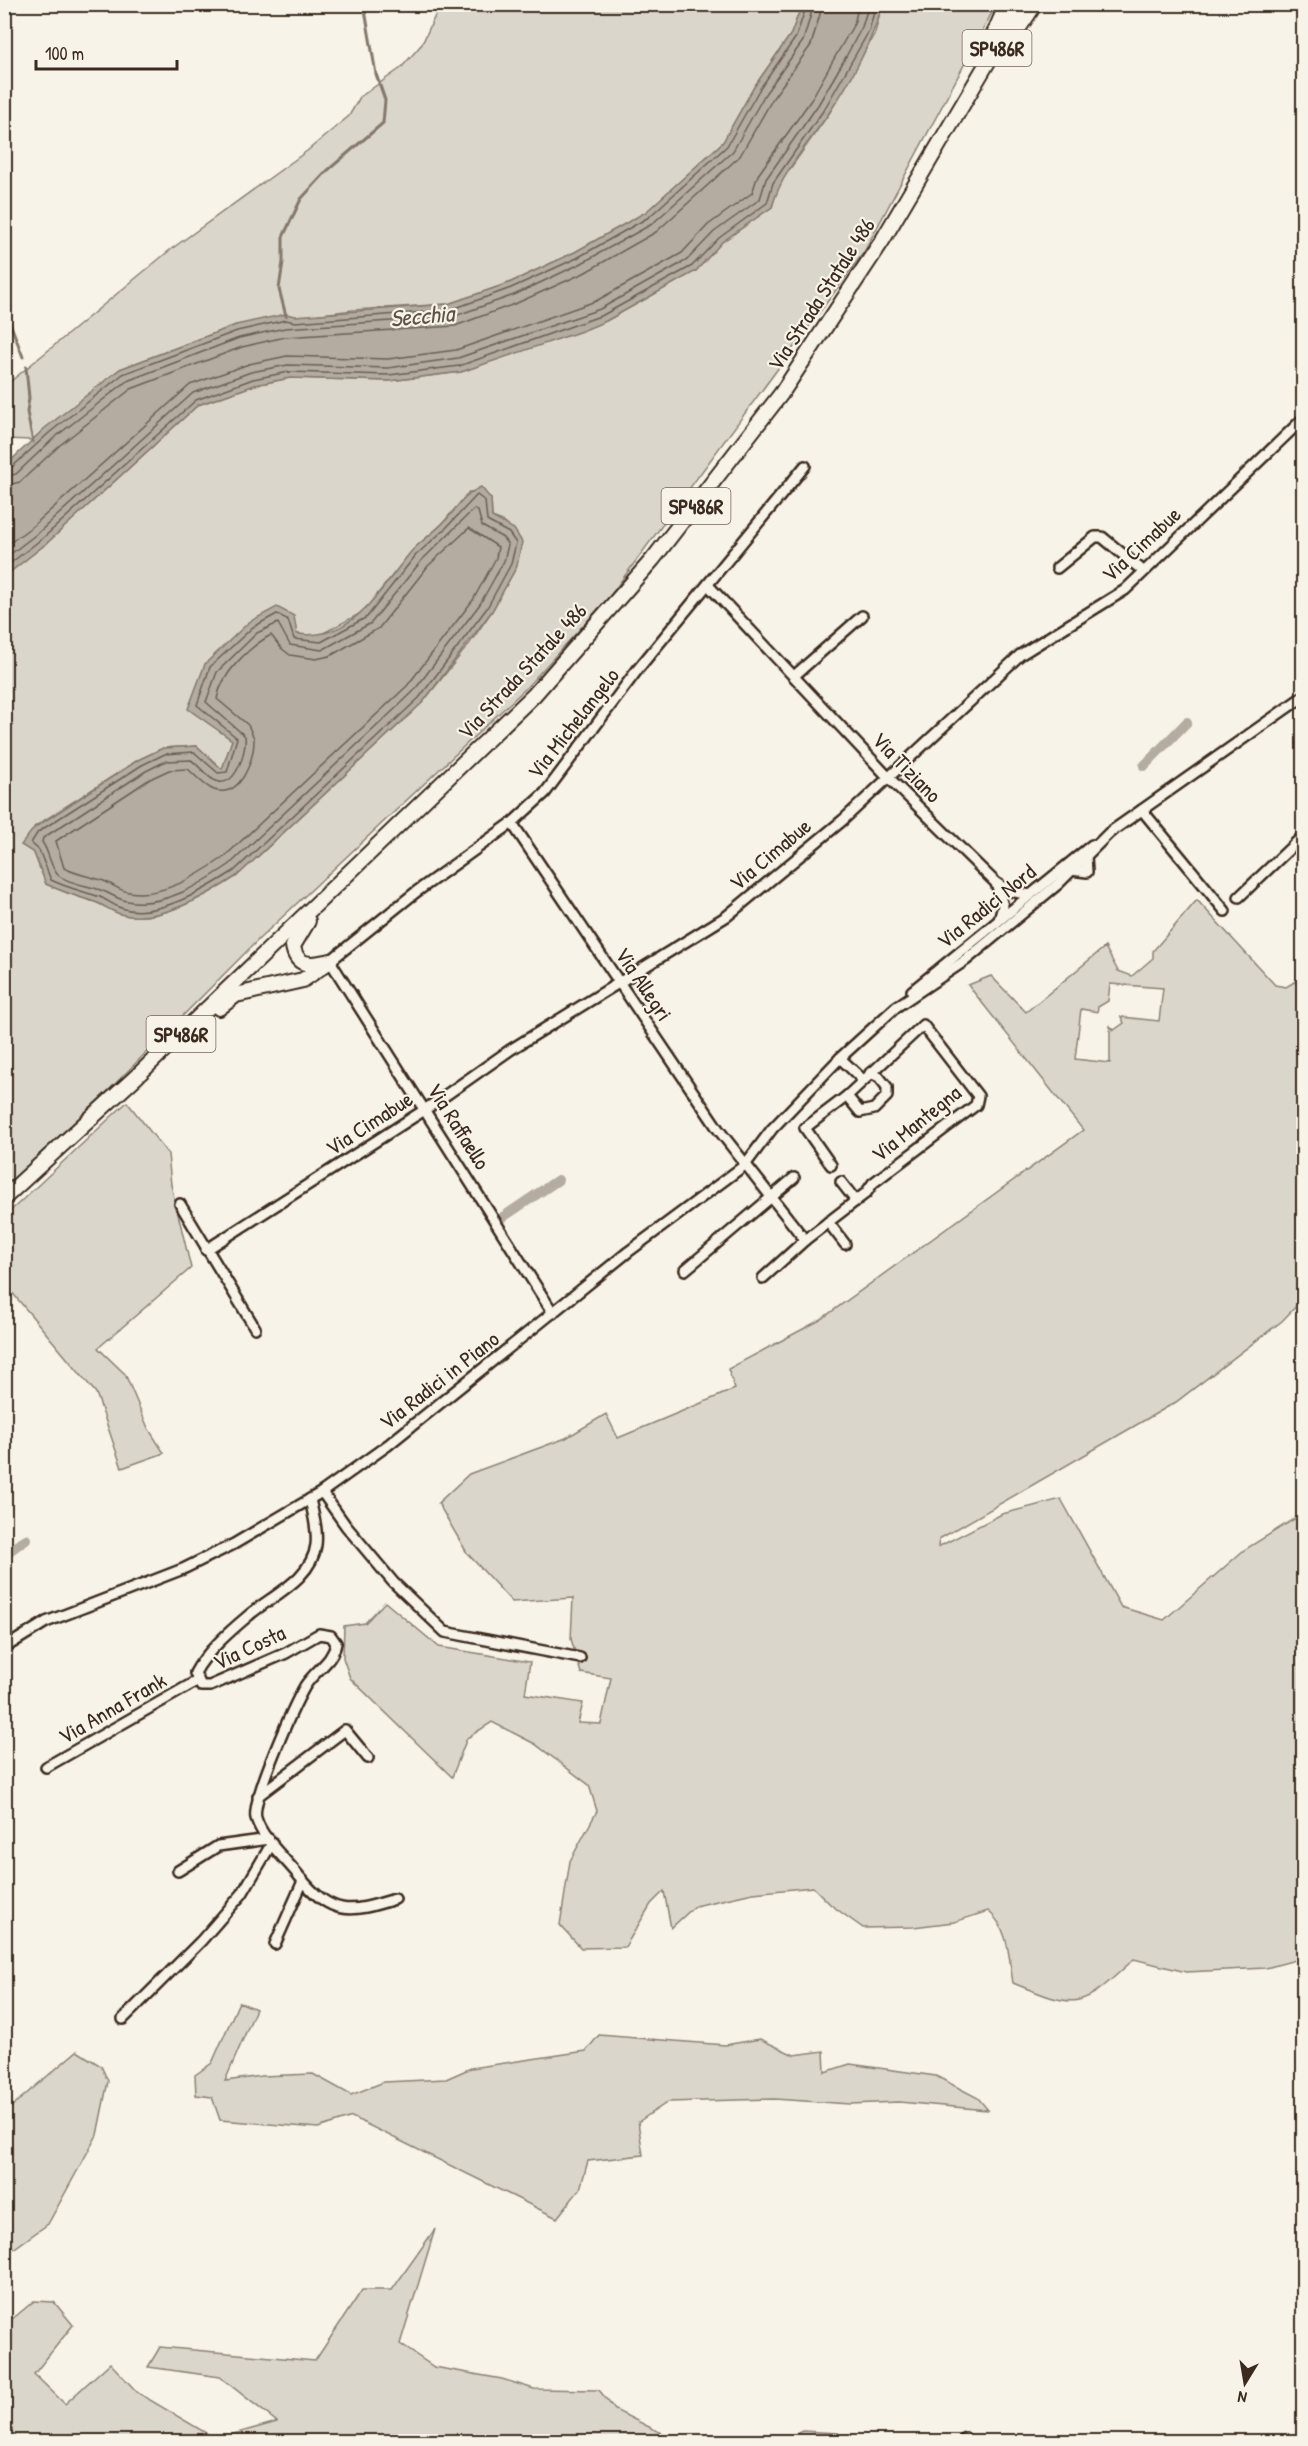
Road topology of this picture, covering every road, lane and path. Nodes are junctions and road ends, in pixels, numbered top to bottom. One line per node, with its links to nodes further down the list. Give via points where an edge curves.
1 (1007, 4): 4 (main road)
2 (1022, 4): 4 (main road, SP486R)
3 (1035, 4): 4 (main road)
4 (972, 91): 19 (main road, Via Strada Statale 486 / SP486R, via 882,241 787,384 689,514 534,695)
5 (1304, 418): 8 (street, Via Cimabue)
6 (805, 466): 9 (street, Via Michelangelo)
7 (1057, 568): 8 (street, via 1095,537 1102,537)
8 (1143, 571): 13 (street, Via Cimabue, via 1125,590 1020,655)
9 (708, 585): 11 (street, Via Tiziano); 15 (street, Via Michelangelo, via 638,669 545,793)
10 (862, 615): 11 (street)
11 (794, 676): 13 (street, Via Tiziano)
12 (1304, 696): 14 (street, Via Radici Nord)
13 (889, 778): 22 (street, Via Tiziano); 29 (street, Via Cimabue, via 726,916)
14 (1142, 810): 17 (street, Via Radici Nord); 25 (street)
15 (512, 823): 28 (street, Via Michelangelo, via 416,892); 29 (street, Via Allegri)
16 (1304, 835): 24 (street)
17 (1094, 845): 18 (street, Via Radici Nord); 21 (street, Via Radici Nord)
18 (1086, 856): 20 (street, Via Radici Nord); 20 (street, via 1087,872)
19 (354, 868): 28 (main road, via 303,926 292,946 300,963); 31 (main road, Via Strada Statale 486 / SP486R)
20 (1074, 869): 21 (street); 26 (street, Via Radici Nord)
21 (1058, 871): 23 (street, Via Radici Nord)
22 (996, 883): 23 (street); 27 (street, via 1003,906)
23 (1030, 895): 27 (street, Via Radici Nord)
24 (1239, 897)
25 (1225, 911)
26 (1022, 913): 30 (street, Via Radici in Piano, via 957,967)
27 (999, 920): 30 (street, Via Radici Nord)
28 (330, 961): 31 (main road, via 303,980 236,995 195,1031); 35 (street, Via Raffaello)
29 (620, 984): 35 (street, Via Cimabue, via 510,1050); 36 (street, Via Allegri)
30 (905, 1000): 32 (street, Via Radici in Piano)
31 (174, 1041): 41 (main road, Via Strada Statale 486 / SP486R)
32 (840, 1058): 33 (street); 36 (street, Via Radici in Piano, via 772,1129)
33 (867, 1077): 34 (street); 34 (street, via 879,1077 887,1087 887,1096 874,1109 860,1112); 42 (street, Via Mantegna, via 923,1025 978,1100)
34 (847, 1096): 37 (street, via 805,1128)
35 (426, 1109): 47 (street, Via Cimabue); 50 (street, Via Raffaello)
36 (745, 1165): 40 (street, Via Allegri); 50 (street, Via Radici in Piano)
37 (831, 1165)
38 (794, 1178): 40 (street)
39 (841, 1182): 42 (street)
40 (771, 1197): 45 (street, Via Allegri); 48 (street)
41 (4, 1198)
42 (856, 1201): 44 (street)
43 (180, 1204): 47 (street)
44 (828, 1222): 45 (street); 46 (street)
45 (805, 1240): 49 (street)
46 (844, 1244)
47 (206, 1250): 51 (street)
48 (684, 1270)
49 (763, 1278)
50 (553, 1313): 52 (street, Via Radici in Piano, via 388,1445)
51 (255, 1328)
52 (322, 1492): 53 (street, Via Radici in Piano); 55 (street, via 393,1582 445,1632)
53 (310, 1499): 54 (street, Via Radici in Piano, via 183,1569 55,1617); 56 (street, Via Costa, via 316,1545 312,1562 201,1662 195,1673)
54 (4, 1648)
55 (580, 1658)
56 (197, 1681): 58 (street, Via Anna Frank); 59 (street, Via Costa, via 201,1686 210,1686 319,1634 331,1636 336,1643 334,1655 306,1686)
57 (368, 1758): 59 (street, via 345,1730)
58 (46, 1767)
59 (257, 1797): 60 (street, via 256,1818)
60 (270, 1841): 61 (street, via 218,1846); 62 (street); 65 (street, via 242,1894)
61 (178, 1871)
62 (303, 1881): 63 (street, via 330,1905 345,1910); 64 (street)
63 (395, 1899)
64 (275, 1944)
65 (123, 2019)

